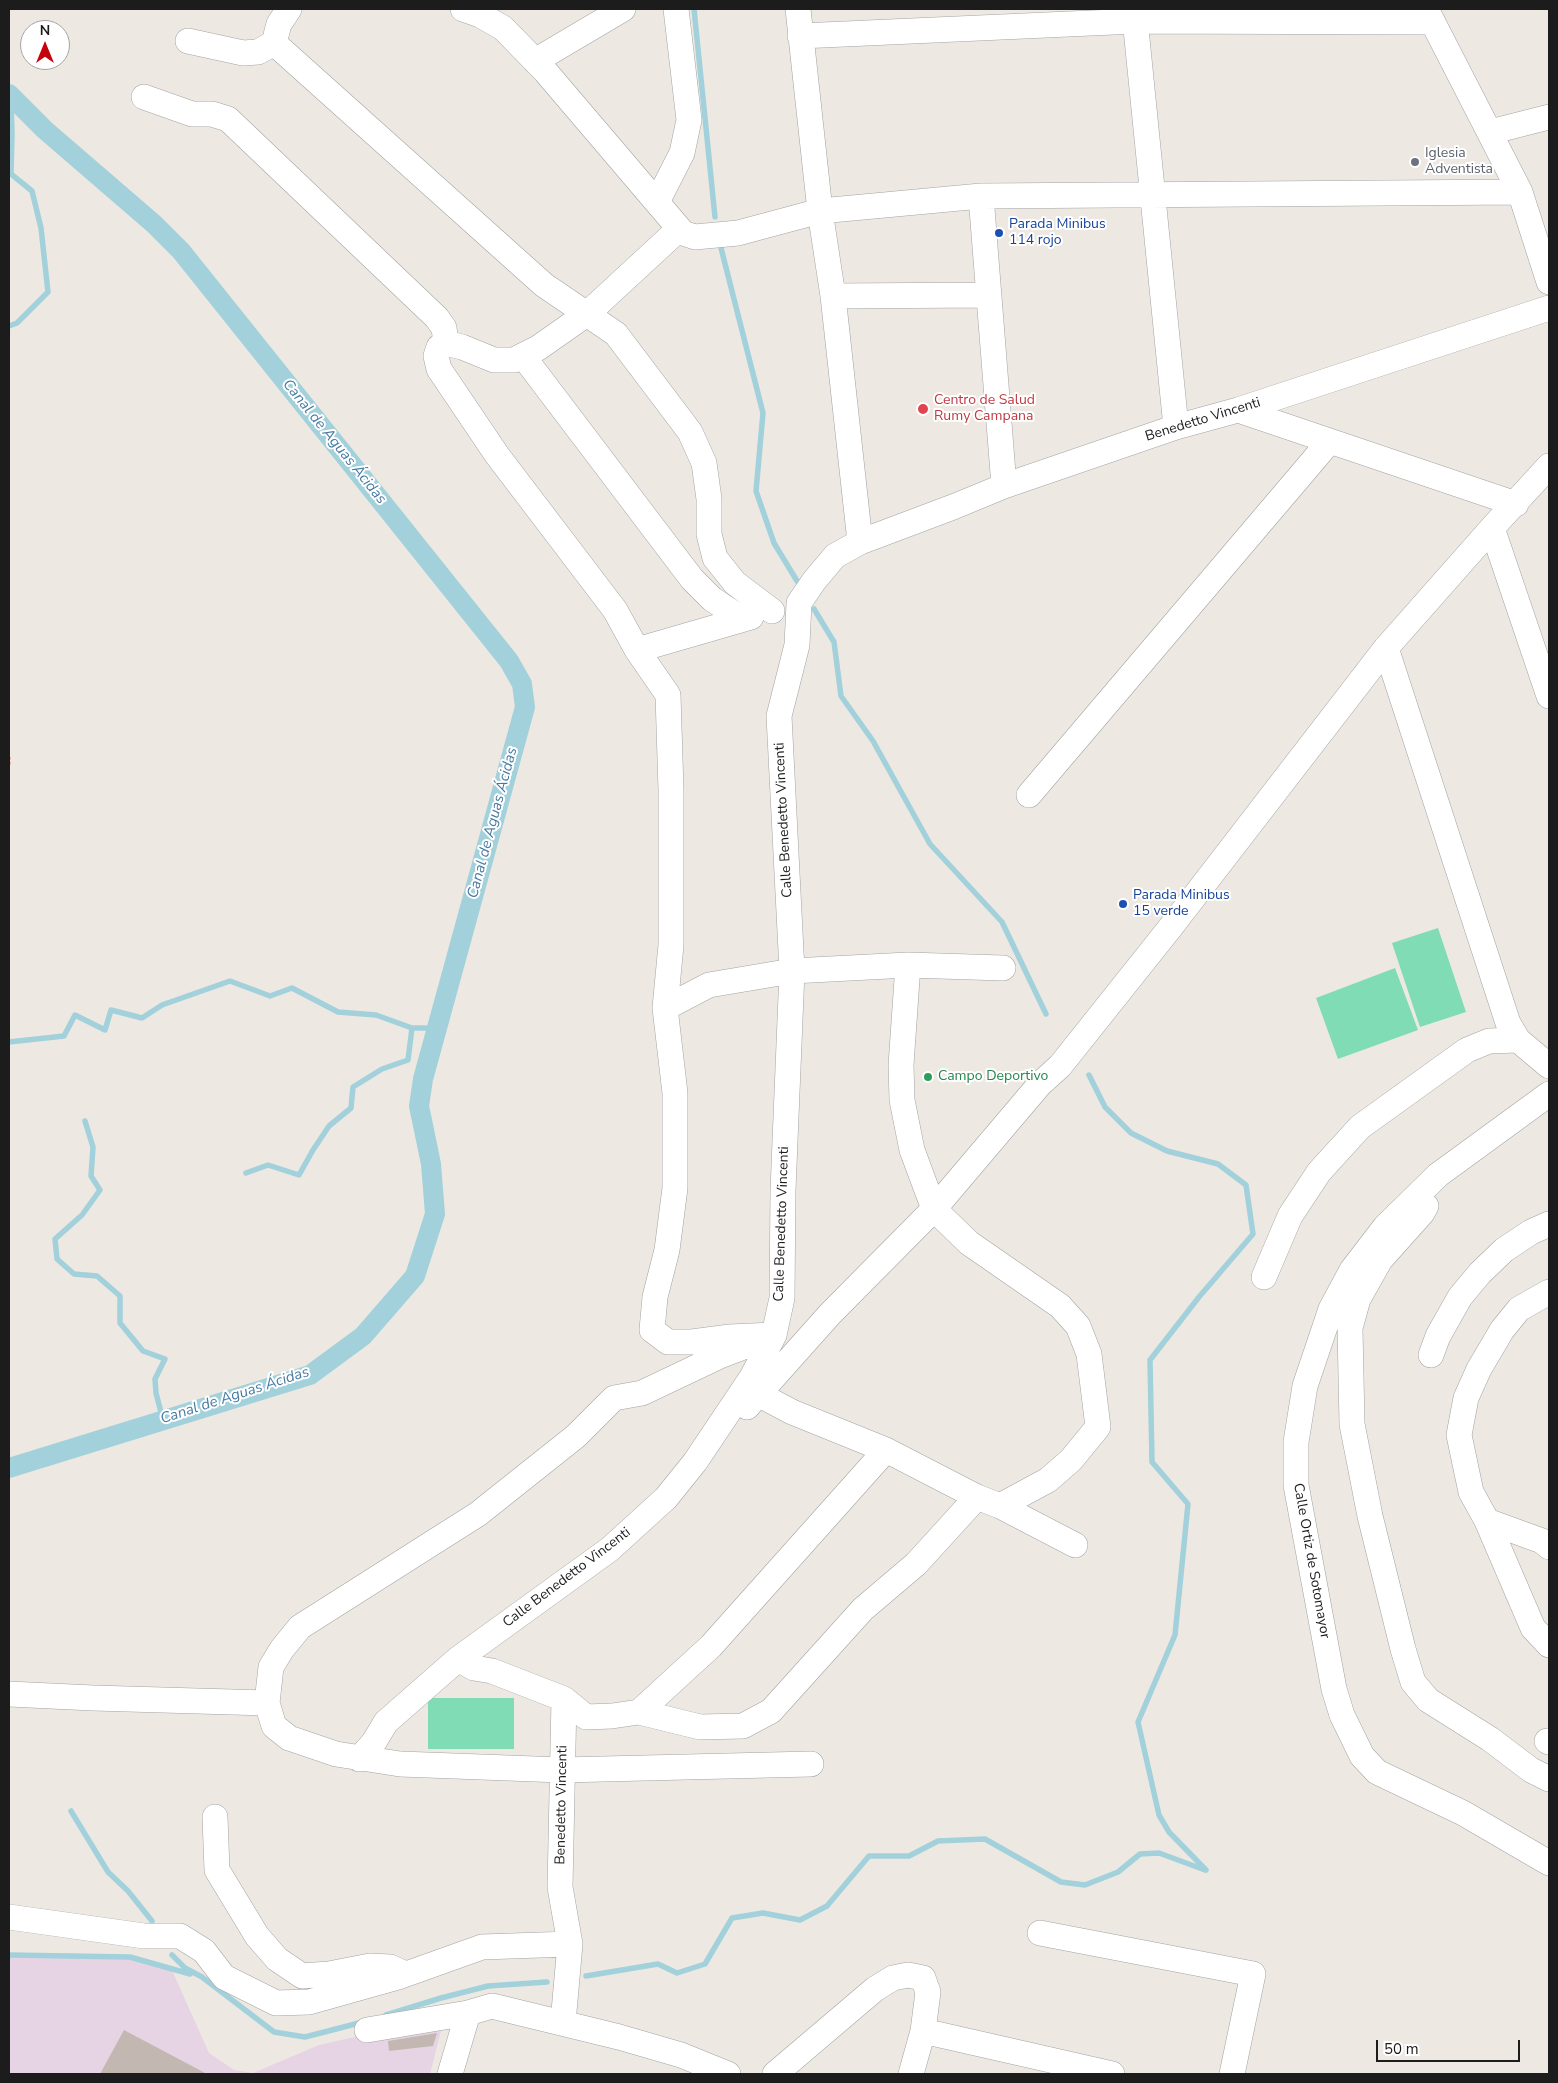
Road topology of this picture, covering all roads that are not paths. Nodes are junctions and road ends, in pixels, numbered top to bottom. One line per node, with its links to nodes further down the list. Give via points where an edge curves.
1 (289, 9): 10 (street, via 279,24)
2 (463, 9): 11 (street, via 503,28)
3 (623, 9): 11 (street)
4 (676, 9): 18 (street, via 689,120 682,153)
5 (798, 9): 8 (street)
6 (1135, 15): 7 (street); 8 (street); 16 (street)
7 (1429, 15): 14 (street)
8 (800, 36): 19 (street)
9 (188, 41): 10 (street, via 243,53 258,52)
10 (274, 43): 25 (street, via 544,285)
11 (535, 61): 18 (street)
12 (144, 97): 26 (street, via 192,114 212,114 228,119 437,318 444,328)
13 (1549, 117): 14 (street)
14 (1490, 132): 15 (street)
15 (1520, 192): 16 (street); 21 (street)
16 (1154, 194): 17 (street); 29 (street)
17 (981, 196): 19 (street); 22 (street)
18 (657, 202): 20 (street)
19 (820, 211): 20 (street, via 738,233 695,238); 23 (street)
20 (679, 229): 25 (street)
21 (1549, 282)
22 (988, 295): 23 (street); 32 (street)
23 (833, 296): 35 (street)
24 (1549, 308): 28 (street, Benedetto Vincenti)
25 (588, 313): 27 (street); 37 (street, via 616,334 690,432 704,463 709,534 715,558 734,583)
26 (446, 343): 27 (street, via 494,360 514,360); 40 (street, via 439,347 436,356 439,369 497,455 615,610)
27 (523, 356): 38 (street, via 692,579 712,599)
28 (1238, 410): 29 (street, Benedetto Vincenti); 30 (street)
29 (1176, 427): 32 (street, Benedetto Vincenti)
30 (1329, 442): 33 (street); 42 (street)
31 (1549, 466): 33 (street)
32 (1004, 486): 35 (street, Benedetto Vincenti)
33 (1516, 504): 34 (street)
34 (1492, 528): 39 (street); 41 (street)
35 (860, 542): 36 (street, Calle Benedetto Vincenti, via 835,556)
36 (800, 603): 37 (street); 45 (street, Calle Benedetto Vincenti, via 797,645 779,716)
37 (772, 611): 38 (street)
38 (742, 620): 40 (street)
39 (1386, 648): 47 (street, via 1508,1023); 51 (street, via 1060,1066 1040,1084)
40 (637, 650): 46 (street, via 668,695 671,945)
41 (1549, 696)
42 (1029, 795)
43 (908, 965): 44 (street); 45 (street); 51 (street, via 901,1065 902,1100 912,1150)
44 (1003, 968)
45 (792, 971): 46 (street, via 709,985); 55 (street, Calle Benedetto Vincenti, via 782,1298)
46 (665, 1008): 55 (street, via 676,1093 675,1188 652,1330 668,1342)
47 (1518, 1040): 48 (street); 53 (street, via 1489,1041 1467,1050 1360,1127 1319,1172 1290,1216)
48 (1549, 1066)
49 (1549, 1094): 50 (street, Calle Ortiz de Sotomayor)
50 (1438, 1175): 74 (street, via 1422,1213 1380,1260 1358,1299 1350,1328 1352,1424 1370,1516 1413,1682 1428,1700); 76 (street, Calle Ortiz de Sotomayor, via 1385,1227 1352,1270 1331,1309 1305,1386 1296,1442 1296,1485 1334,1690 1362,1756 1377,1772 1463,1813)
51 (934, 1209): 57 (street, via 830,1314); 61 (street, via 969,1243 1060,1306 1078,1326 1089,1354 1098,1427 1071,1460 1048,1480)
52 (1549, 1224): 56 (street, via 1504,1250 1480,1273 1460,1297)
53 (1264, 1277)
54 (1549, 1292): 62 (street, via 1518,1309 1479,1369 1466,1398 1459,1435 1471,1492)
55 (774, 1335): 58 (street, Calle Benedetto Vincenti); 69 (street, via 722,1355 642,1393 614,1398 576,1436 478,1514 300,1627 271,1667)
56 (1431, 1355)
57 (758, 1394): 58 (street, via 746,1408); 59 (street, via 792,1412)
58 (734, 1403): 66 (street, Calle Benedetto Vincenti, via 695,1462 666,1498 610,1549)
59 (886, 1450): 60 (street); 70 (street, via 711,1646)
60 (977, 1497): 61 (street); 70 (street, via 916,1564 863,1609 771,1711 743,1726 700,1727)
61 (1000, 1506): 63 (street)
62 (1488, 1521): 64 (street); 65 (street, via 1532,1628)
63 (1075, 1545)
64 (1549, 1546)
65 (1549, 1645)
66 (458, 1659): 68 (street, via 474,1668 492,1671); 71 (street, Calle Benedetto Vincenti, via 386,1722)
67 (9, 1694): 69 (street)
68 (564, 1699): 70 (street, via 586,1716); 73 (street, Benedetto Vincenti)
69 (267, 1702): 71 (street, via 274,1726 289,1738)
70 (639, 1712)
71 (359, 1759): 73 (street, via 400,1764)
72 (811, 1764): 73 (street)
73 (562, 1770): 79 (street, Benedetto Vincenti, via 560,1886)
74 (1549, 1779)
75 (215, 1817): 80 (street, via 217,1870 257,1936 277,1959 302,1976 370,1966 390,1967)
76 (1549, 1863)
77 (9, 1916): 80 (street, via 144,1936 180,1936 204,1952 224,1977 276,2003 310,2002)
78 (1040, 1933): 90 (street, via 1252,1974)
79 (570, 1944): 80 (street, via 482,1947); 82 (street, Benedetto Vincenti)
80 (406, 1974)
81 (468, 2013): 82 (street, via 492,2006); 83 (street); 85 (street)
82 (563, 2023): 86 (street, via 681,2055)
83 (367, 2030)
84 (923, 2031): 87 (street, via 928,1992 924,1978 908,1975 893,1978 875,1989); 88 (street); 89 (street)
85 (450, 2074)
86 (728, 2074)
87 (775, 2074)
88 (911, 2074)
89 (1109, 2074)
90 (1232, 2074)

